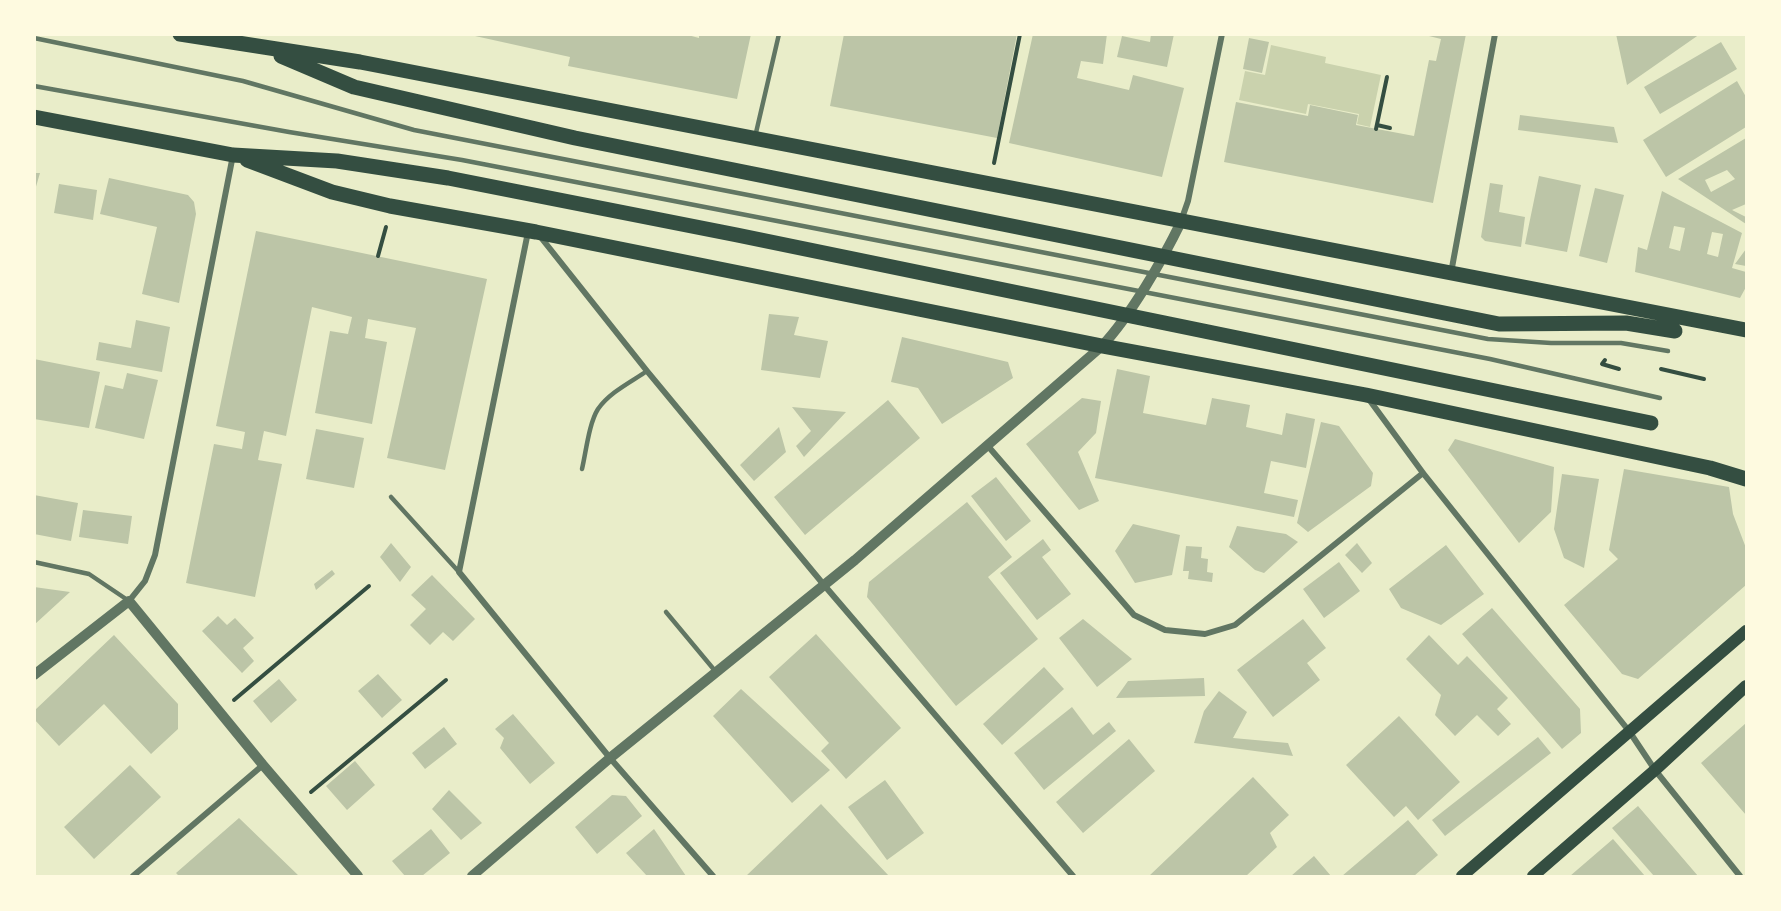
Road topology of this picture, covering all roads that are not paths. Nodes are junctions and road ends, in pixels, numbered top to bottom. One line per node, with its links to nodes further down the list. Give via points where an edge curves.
1 (180, 34): 6 (main road)
2 (779, 34): 9 (lane)
3 (1222, 34): 11 (street)
4 (1495, 34): 13 (street)
5 (34, 38): 17 (lane, via 243,81 414,130 1488,339 1621,343)
6 (258, 46): 9 (main road, via 360,62); 15 (main road, via 354,87 575,138 1499,324 1626,323)
7 (34, 86): 20 (lane, via 462,160 1490,359)
8 (34, 117): 10 (main road)
9 (754, 140): 11 (main road)
10 (233, 155): 12 (main road, via 332,192); 21 (main road, via 337,161 448,178); 30 (street, via 154,555 145,581)
11 (1181, 222): 13 (main road); 16 (street, via 1119,328)
12 (532, 232): 16 (main road); 18 (street); 28 (street)
13 (1451, 273): 14 (main road)
14 (1746, 330)
15 (1675, 331)
16 (1102, 346): 19 (main road); 22 (street)
17 (1668, 351)
18 (647, 371): 23 (lane, via 612,394 599,409); 29 (street)
19 (1366, 395): 24 (street); 25 (main road)
20 (1660, 398)
21 (1651, 423)
22 (987, 445): 24 (street, via 1134,615 1165,630 1205,634 1235,625); 29 (street)
23 (582, 469)
24 (1423, 473): 36 (street)
25 (1746, 479)
26 (391, 498): 28 (lane)
27 (34, 562): 30 (lane, via 89,574)
28 (459, 572): 37 (street)
29 (824, 585): 33 (street); 44 (street)
30 (129, 601): 34 (street); 38 (street)
31 (666, 612): 33 (lane)
32 (1746, 631): 36 (main road)
33 (717, 674): 37 (street)
34 (34, 675)
35 (1746, 686): 39 (main road)
36 (1629, 731): 39 (street); 45 (main road)
37 (610, 758): 42 (street); 43 (street)
38 (263, 765): 40 (street); 41 (street)
39 (1655, 770): 46 (main road); 47 (street)
40 (133, 876)
41 (358, 876)
42 (472, 876)
43 (713, 876)
44 (1073, 876)
45 (1462, 876)
46 (1533, 876)
47 (1740, 876)

